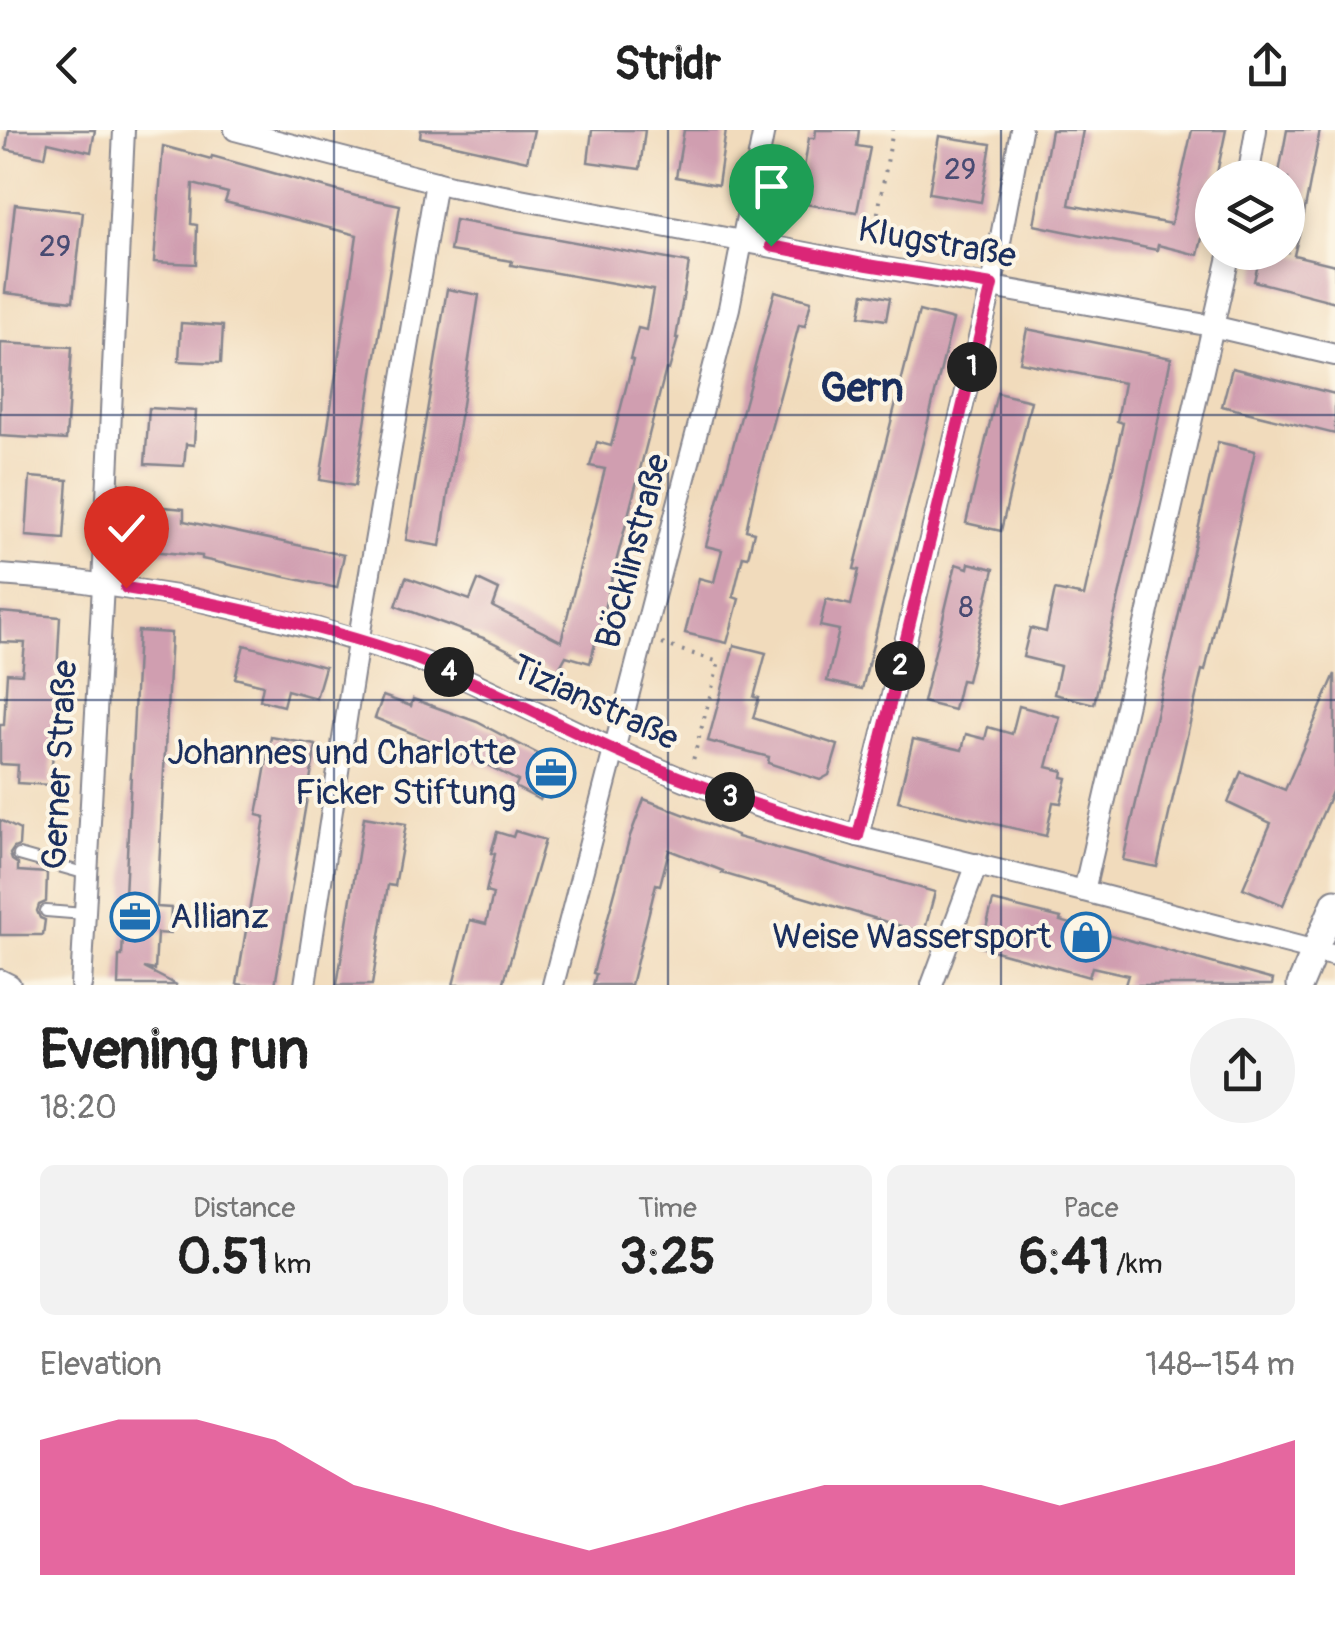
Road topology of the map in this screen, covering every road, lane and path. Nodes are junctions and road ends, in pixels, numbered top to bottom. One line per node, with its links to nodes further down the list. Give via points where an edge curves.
1 (124, 130): 16 (street, Gerner Straße)
2 (235, 130): 8 (street, Klugstraße)
3 (764, 130): 10 (street, Böcklinstraße)
4 (893, 130): 9 (path)
5 (1021, 130): 12 (street)
6 (1256, 130): 7 (street)
7 (1251, 160)
8 (436, 182): 10 (street, Klugstraße); 18 (street)
9 (874, 234)
10 (744, 240): 12 (street, Klugstraße); 17 (street, Böcklinstraße)
11 (1226, 270): 13 (street)
12 (992, 285): 13 (street, Klugstraße); 21 (street)
13 (1212, 326): 14 (street, Klugstraße); 25 (street)
14 (1335, 355)
15 (0, 576): 16 (street, Tizianstraße)
16 (104, 584): 18 (street, Tizianstraße, via 254,612); 24 (street, Gerner Straße)
17 (643, 638): 19 (street, Böcklinstraße); 20 (path, via 719,662)
18 (359, 641): 19 (street, Tizianstraße, via 454,674); 33 (street)
19 (615, 750): 20 (street, Tizianstraße); 34 (street, Böcklinstraße)
20 (688, 781): 21 (street, Tizianstraße)
21 (858, 836): 23 (street, Tizianstraße)
22 (19, 855): 24 (lane)
23 (976, 864): 25 (street, Tizianstraße); 35 (street)
24 (87, 874): 28 (street, Gerner Straße)
25 (1084, 891): 29 (street, Tizianstraße)
26 (1335, 902): 29 (street)
27 (46, 911): 28 (lane)
28 (84, 914): 32 (street, Gerner Straße)
29 (1324, 953): 36 (street)
30 (0, 980): 31 (street)
31 (10, 985)
32 (82, 985)
33 (306, 985)
34 (553, 985)
35 (932, 985)
36 (1300, 985)

